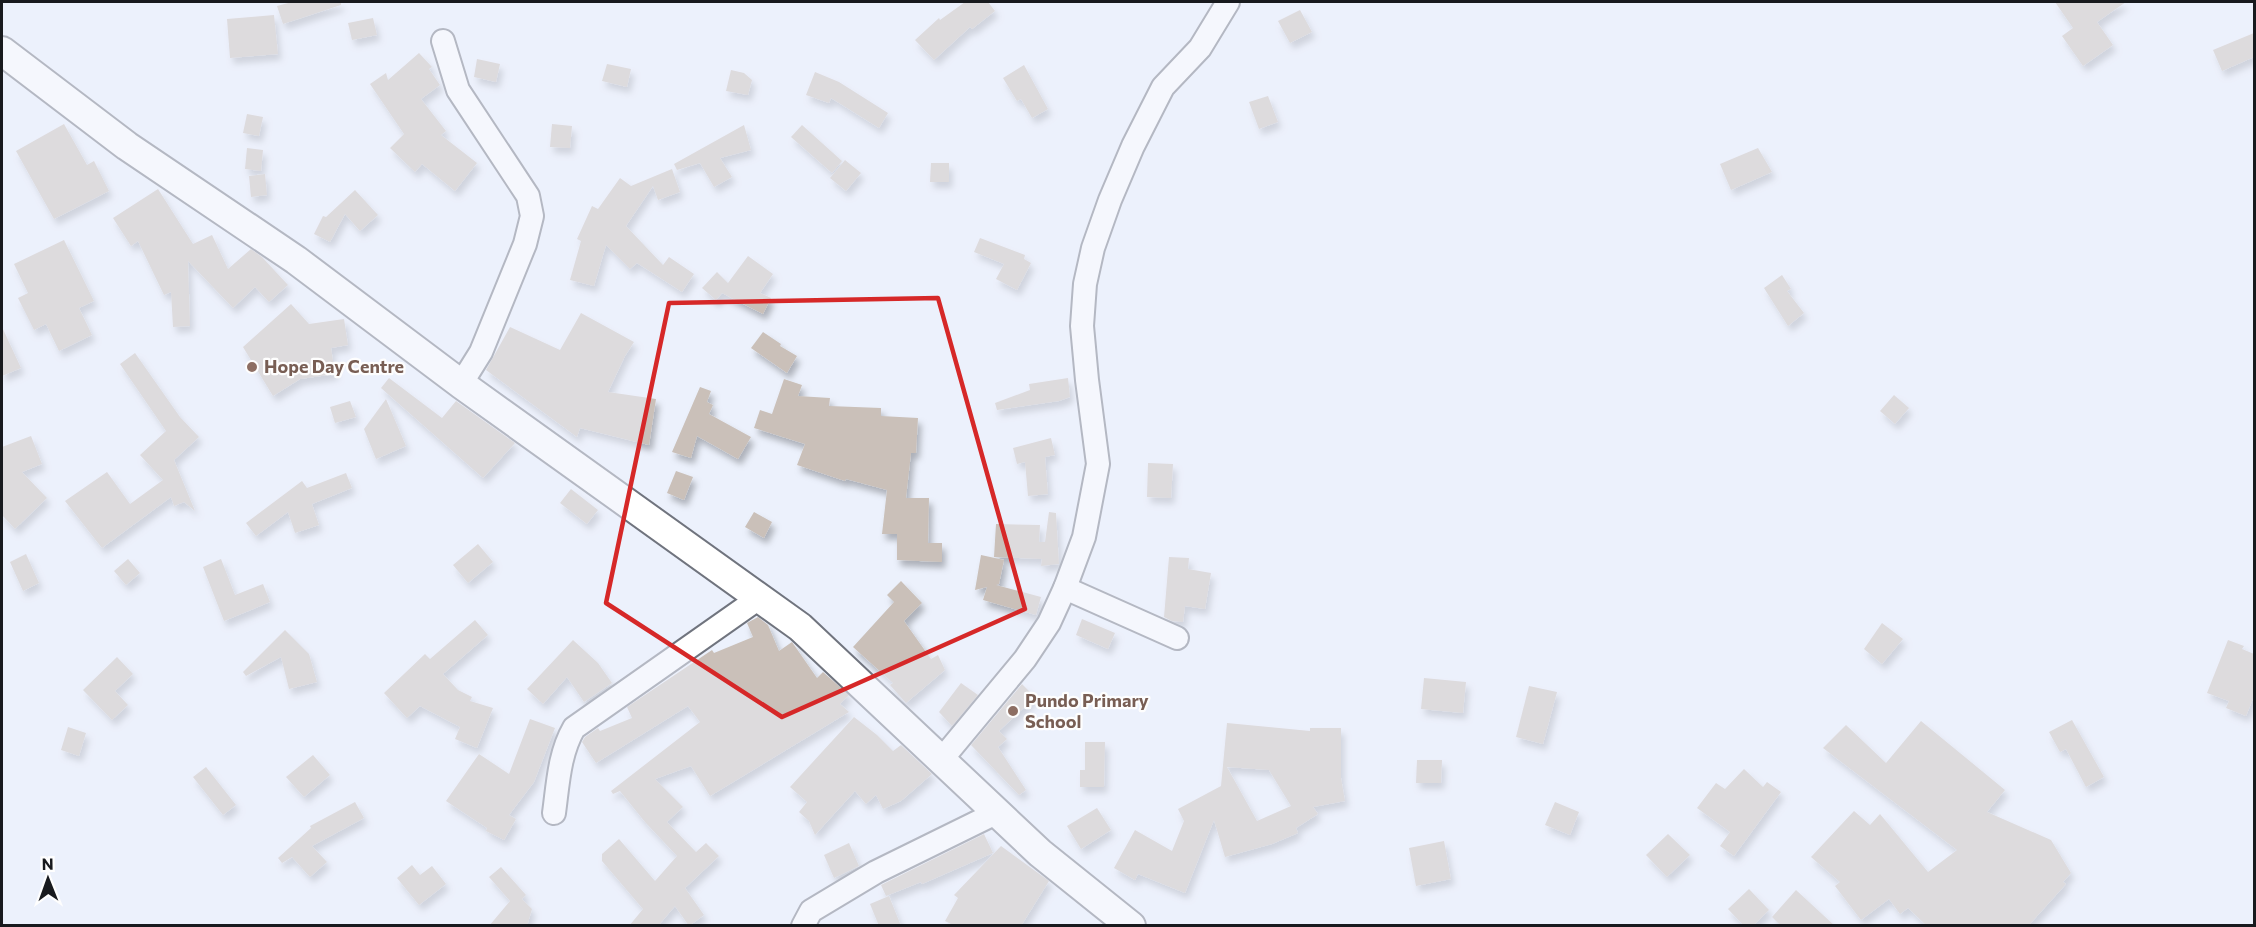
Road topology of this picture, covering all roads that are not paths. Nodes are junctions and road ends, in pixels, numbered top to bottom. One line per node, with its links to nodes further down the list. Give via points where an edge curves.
1 (1228, 2): 5 (street, via 1200,48 1163,87 1128,157 1093,248 1082,326 1098,464 1084,537)
2 (443, 41): 4 (street, via 458,90 528,196 532,216 495,320)
3 (2, 51): 4 (street, via 127,146 296,260)
4 (461, 384): 6 (street)
5 (1065, 588): 7 (street); 8 (street, via 1025,659)
6 (759, 598): 8 (street, via 800,627); 10 (street, via 574,728 562,760)
7 (1177, 638)
8 (942, 759): 9 (street)
9 (998, 812): 11 (street, via 876,872 810,911); 12 (street, via 1040,853)
10 (554, 813)
11 (803, 926)
12 (1131, 926)

